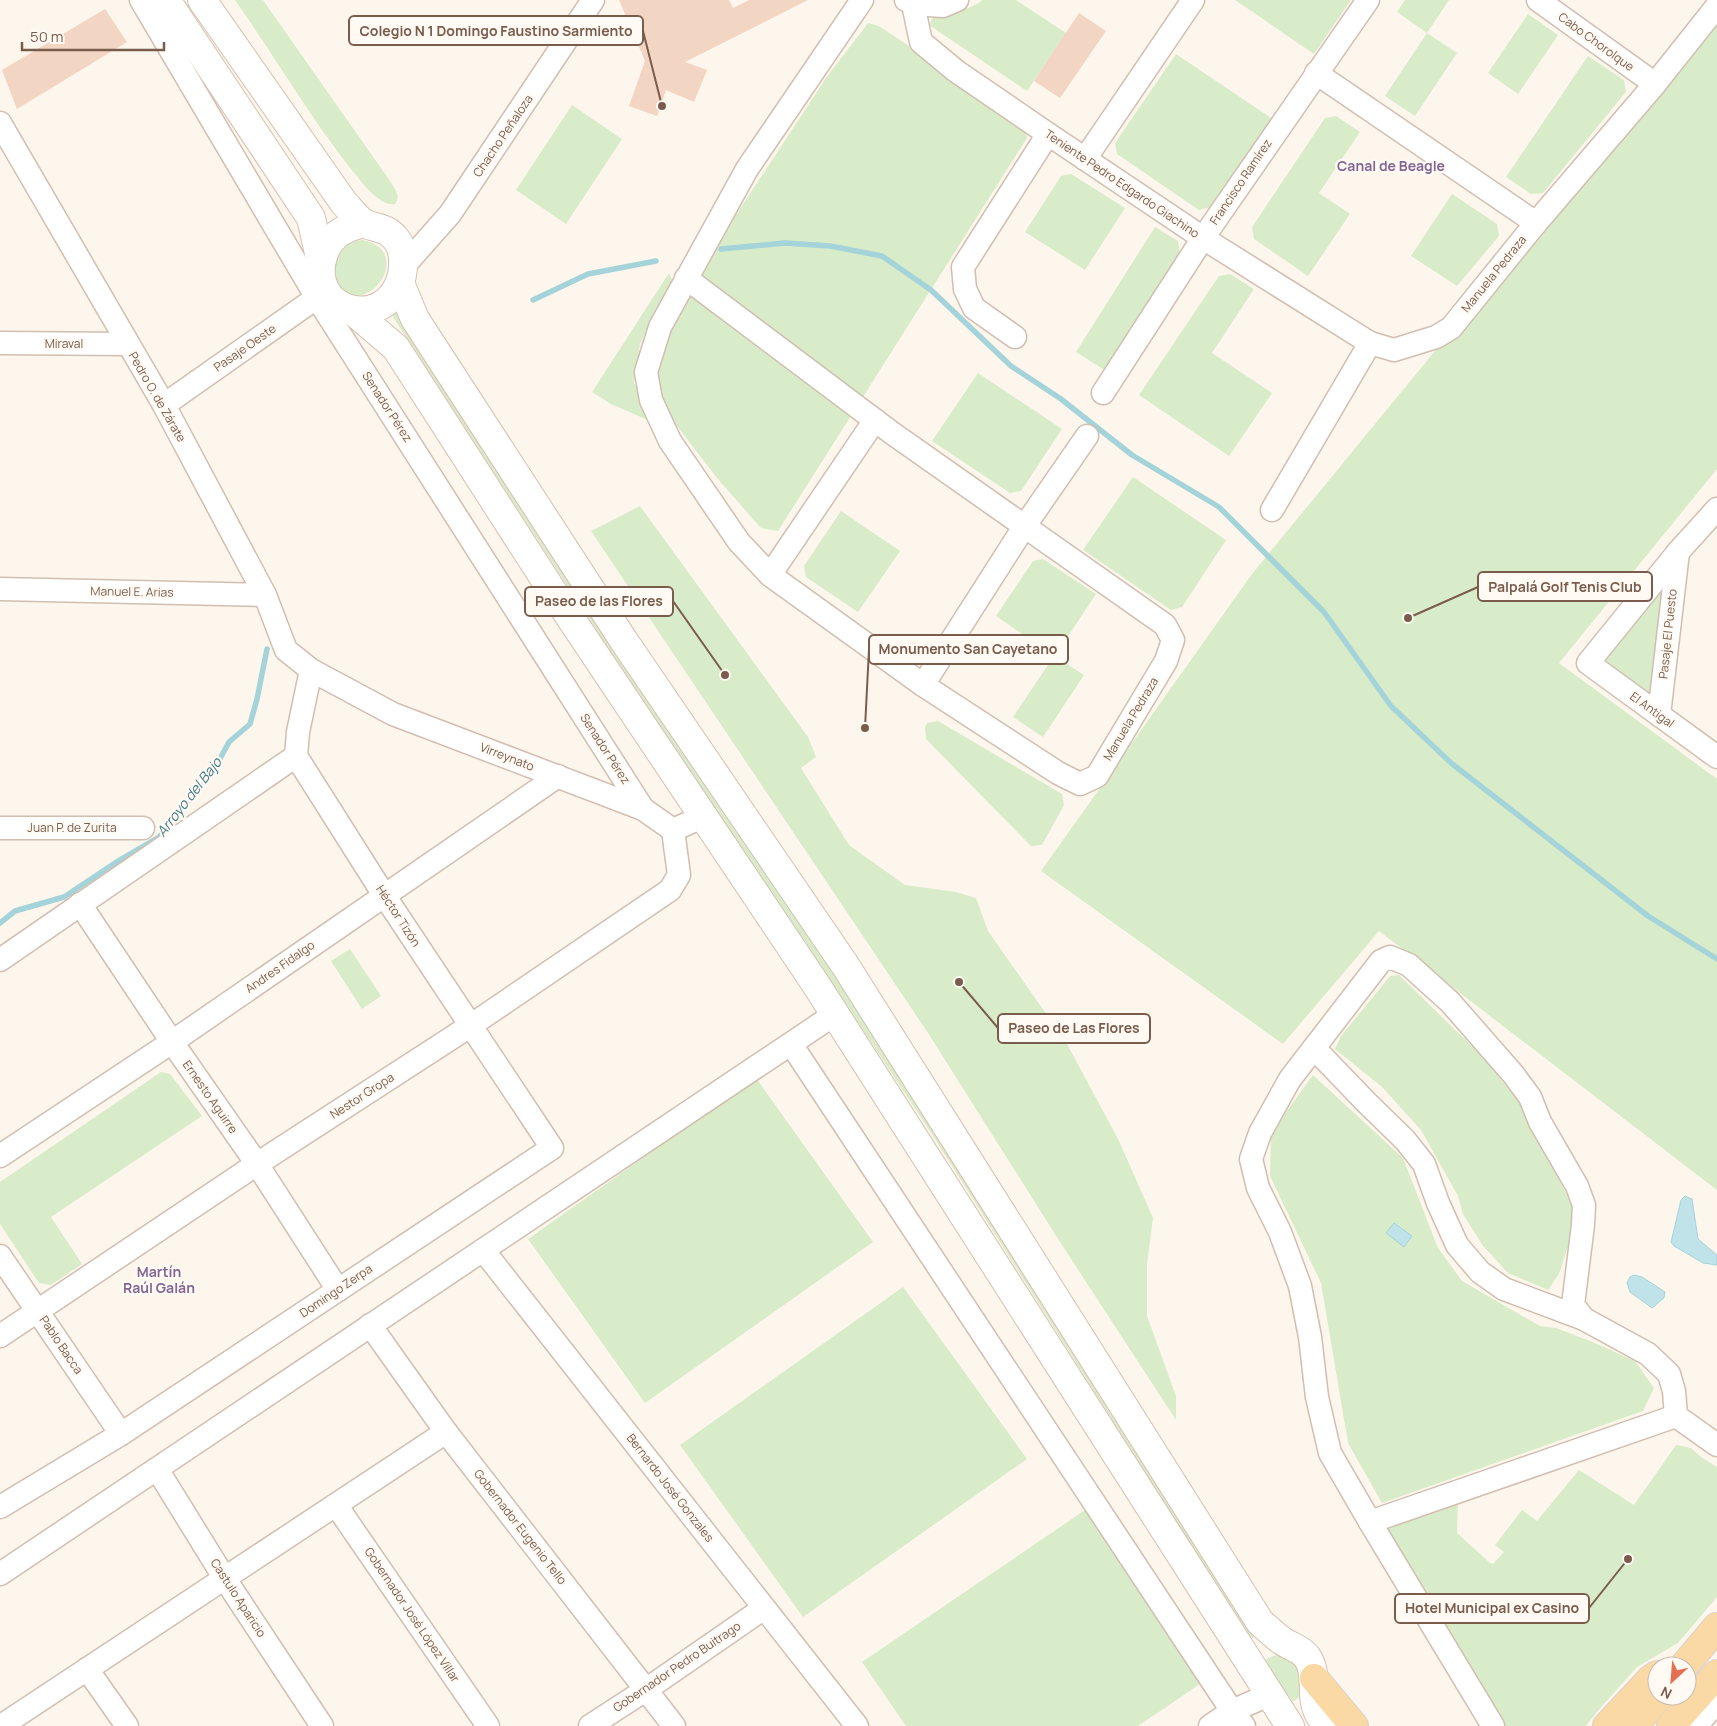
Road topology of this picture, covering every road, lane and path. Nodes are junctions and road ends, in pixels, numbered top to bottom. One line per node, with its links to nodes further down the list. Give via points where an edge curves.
1 (141, 0): 23 (street, Senador Pérez)
2 (166, 0): 20 (main road, via 311,218)
3 (202, 0): 18 (main road, via 344,203)
4 (593, 0): 21 (street, Chacho Peñaloza, via 450,214)
5 (862, 0): 22 (street, via 747,169)
6 (958, 0): 10 (street, via 943,6)
7 (1193, 0): 16 (street)
8 (1368, 0): 12 (street, Francisco Ramírez)
9 (1538, 0): 13 (street, Cabo Chorolque)
10 (909, 2): 15 (street, Teniente Pedro Edgardo Giachino, via 921,42 956,71)
11 (1717, 6): 13 (street, Manuela Pedraza)
12 (1316, 73): 17 (street); 19 (street, Francisco Ramírez)
13 (1655, 84): 17 (street, Manuela Pedraza)
14 (0, 123): 28 (street, Pedro O. de Zárate)
15 (1048, 134): 16 (street, Teniente Pedro Edgardo Giachino); 25 (street, via 963,267 964,288 974,308)
16 (1085, 159): 19 (street, Teniente Pedro Edgardo Giachino)
17 (1536, 223): 26 (street, Manuela Pedraza, via 1451,328 1436,337 1394,350)
18 (364, 224): 20 (main road, via 350,226 336,235 326,247); 21 (main road, via 382,228 396,239 402,252)
19 (1203, 238): 26 (street, Teniente Pedro Edgardo Giachino); 29 (street, Francisco Ramírez)
20 (321, 262): 23 (main road)
21 (402, 275): 24 (main road, via 394,294 382,304 368,311); 80 (main road, via 420,328 624,641 845,965 1260,1622)
22 (686, 278): 31 (street, Manuela Pedraza); 37 (street, via 660,327 650,355 646,372 651,400 670,441 739,542)
23 (321, 294): 24 (main road); 30 (street, Pasaje Oeste); 46 (street, Senador Pérez)
24 (353, 311): 47 (main road, via 396,348)
25 (1015, 337)
26 (1370, 343): 34 (street)
27 (0, 344): 28 (street, Miraval)
28 (127, 344): 30 (street, Pedro O. de Zárate)
29 (1103, 393)
30 (164, 406): 39 (street, Pedro O. de Zárate)
31 (875, 420): 35 (street, Manuela Pedraza); 37 (street)
32 (1087, 436): 35 (street)
33 (1717, 509): 36 (street)
34 (1272, 510)
35 (1024, 527): 41 (street); 41 (street, Manuela Pedraza, via 1165,625 1173,640 1166,661 1097,776 1080,784 1058,773)
36 (1678, 552): 42 (street, Pasaje El Puesto); 42 (street, El Antigal, via 1588,663)
37 (770, 575): 41 (street)
38 (0, 589): 39 (street, Manuel E. Arias)
39 (264, 595): 40 (street, Pedro O. de Zárate, via 286,650)
40 (311, 670): 43 (street); 45 (street, Virreynato, via 393,714)
41 (923, 685)
42 (1659, 715): 44 (street, El Antigal)
43 (296, 756): 51 (street, Héctor Tizón); 52 (street)
44 (1717, 757)
45 (558, 776): 46 (street, Virreynato); 51 (street, Andres Fidalgo)
46 (644, 808): 50 (street, Virreynato)
47 (702, 817): 50 (street); 54 (main road)
48 (0, 828): 49 (street, Juan P. de Zurita)
49 (143, 828)
50 (673, 830): 55 (street, Nestor Gropa, via 679,875 670,890)
51 (384, 895): 55 (street, Héctor Tizón); 56 (street, Andres Fidalgo)
52 (80, 904): 53 (street); 56 (street, Ernesto Aguirre)
53 (0, 960)
54 (835, 1014): 57 (street); 83 (main road)
55 (470, 1026): 59 (street, Héctor Tizón); 61 (street, Nestor Gropa)
56 (172, 1042): 60 (street, Andres Fidalgo); 61 (street, Ernesto Aguirre)
57 (791, 1044): 62 (street); 92 (street)
58 (1314, 1048): 66 (street, via 1406,1140 1424,1164 1457,1245 1480,1272 1504,1289); 66 (street, via 1381,961 1390,957 1409,965 1450,1002 1530,1097 1540,1122 1577,1186 1584,1205 1573,1305); 76 (street, via 1286,1086 1260,1133 1251,1159 1258,1188 1280,1232 1300,1286 1317,1397 1330,1453)
59 (552, 1148): 64 (street, Domingo Zerpa)
60 (0, 1156)
61 (257, 1164): 64 (street, Ernesto Aguirre); 65 (street, Nestor Gropa)
62 (482, 1250): 67 (street); 79 (street, Bernardo José Gonzales)
63 (0, 1256): 65 (street, Pablo Bacca)
64 (338, 1290): 71 (street, Domingo Zerpa)
65 (38, 1312): 68 (street, Nestor Gropa); 71 (street, Pablo Bacca)
66 (1584, 1319): 69 (street, via 1648,1354 1669,1374)
67 (370, 1325): 70 (street, Gobernador Eugenio Tello); 73 (street)
68 (0, 1336)
69 (1676, 1416): 72 (street); 76 (street)
70 (446, 1432): 74 (street); 88 (street, Gobernador Eugenio Tello)
71 (121, 1434): 75 (street, Domingo Zerpa)
72 (1717, 1445)
73 (156, 1469): 77 (street); 78 (street, Castulo Aparicio)
74 (336, 1505): 78 (street); 97 (street, Gobernador José López Villar)
75 (0, 1507)
76 (1370, 1522): 104 (street)
77 (0, 1574)
78 (225, 1579): 84 (street); 96 (street, Castulo Aparicio)
79 (764, 1608): 88 (street, Gobernador Pedro Buitrago); 100 (street, Bernardo José Gonzales)
80 (1286, 1643): 83 (main road, via 1260,1648); 87 (main road, via 1306,1656 1312,1666)
81 (1701, 1646): 82 (main road)
82 (1686, 1656)
83 (1247, 1659): 89 (main road)
84 (87, 1669): 94 (street); 95 (street)
85 (1717, 1674): 107 (main road)
86 (1647, 1683): 105 (main road)
87 (1314, 1684): 93 (main road, via 1304,1709); 102 (main road, via 1318,1714); 103 (main road)
88 (647, 1689): 98 (street, Gobernador Pedro Buitrago); 99 (street, Gobernador Eugenio Tello)
89 (1271, 1694): 92 (street); 93 (main road)
90 (1717, 1702): 108 (street)
91 (1651, 1706): 106 (main road)
92 (1238, 1719): 101 (street)
93 (1289, 1724)
94 (1, 1726)
95 (126, 1726)
96 (322, 1726)
97 (488, 1726)
98 (590, 1726)
99 (674, 1726)
100 (857, 1726)
101 (1210, 1726)
102 (1329, 1726)
103 (1354, 1726)
104 (1493, 1726)
105 (1607, 1726)
106 (1634, 1726)
107 (1670, 1726)
108 (1696, 1726)

